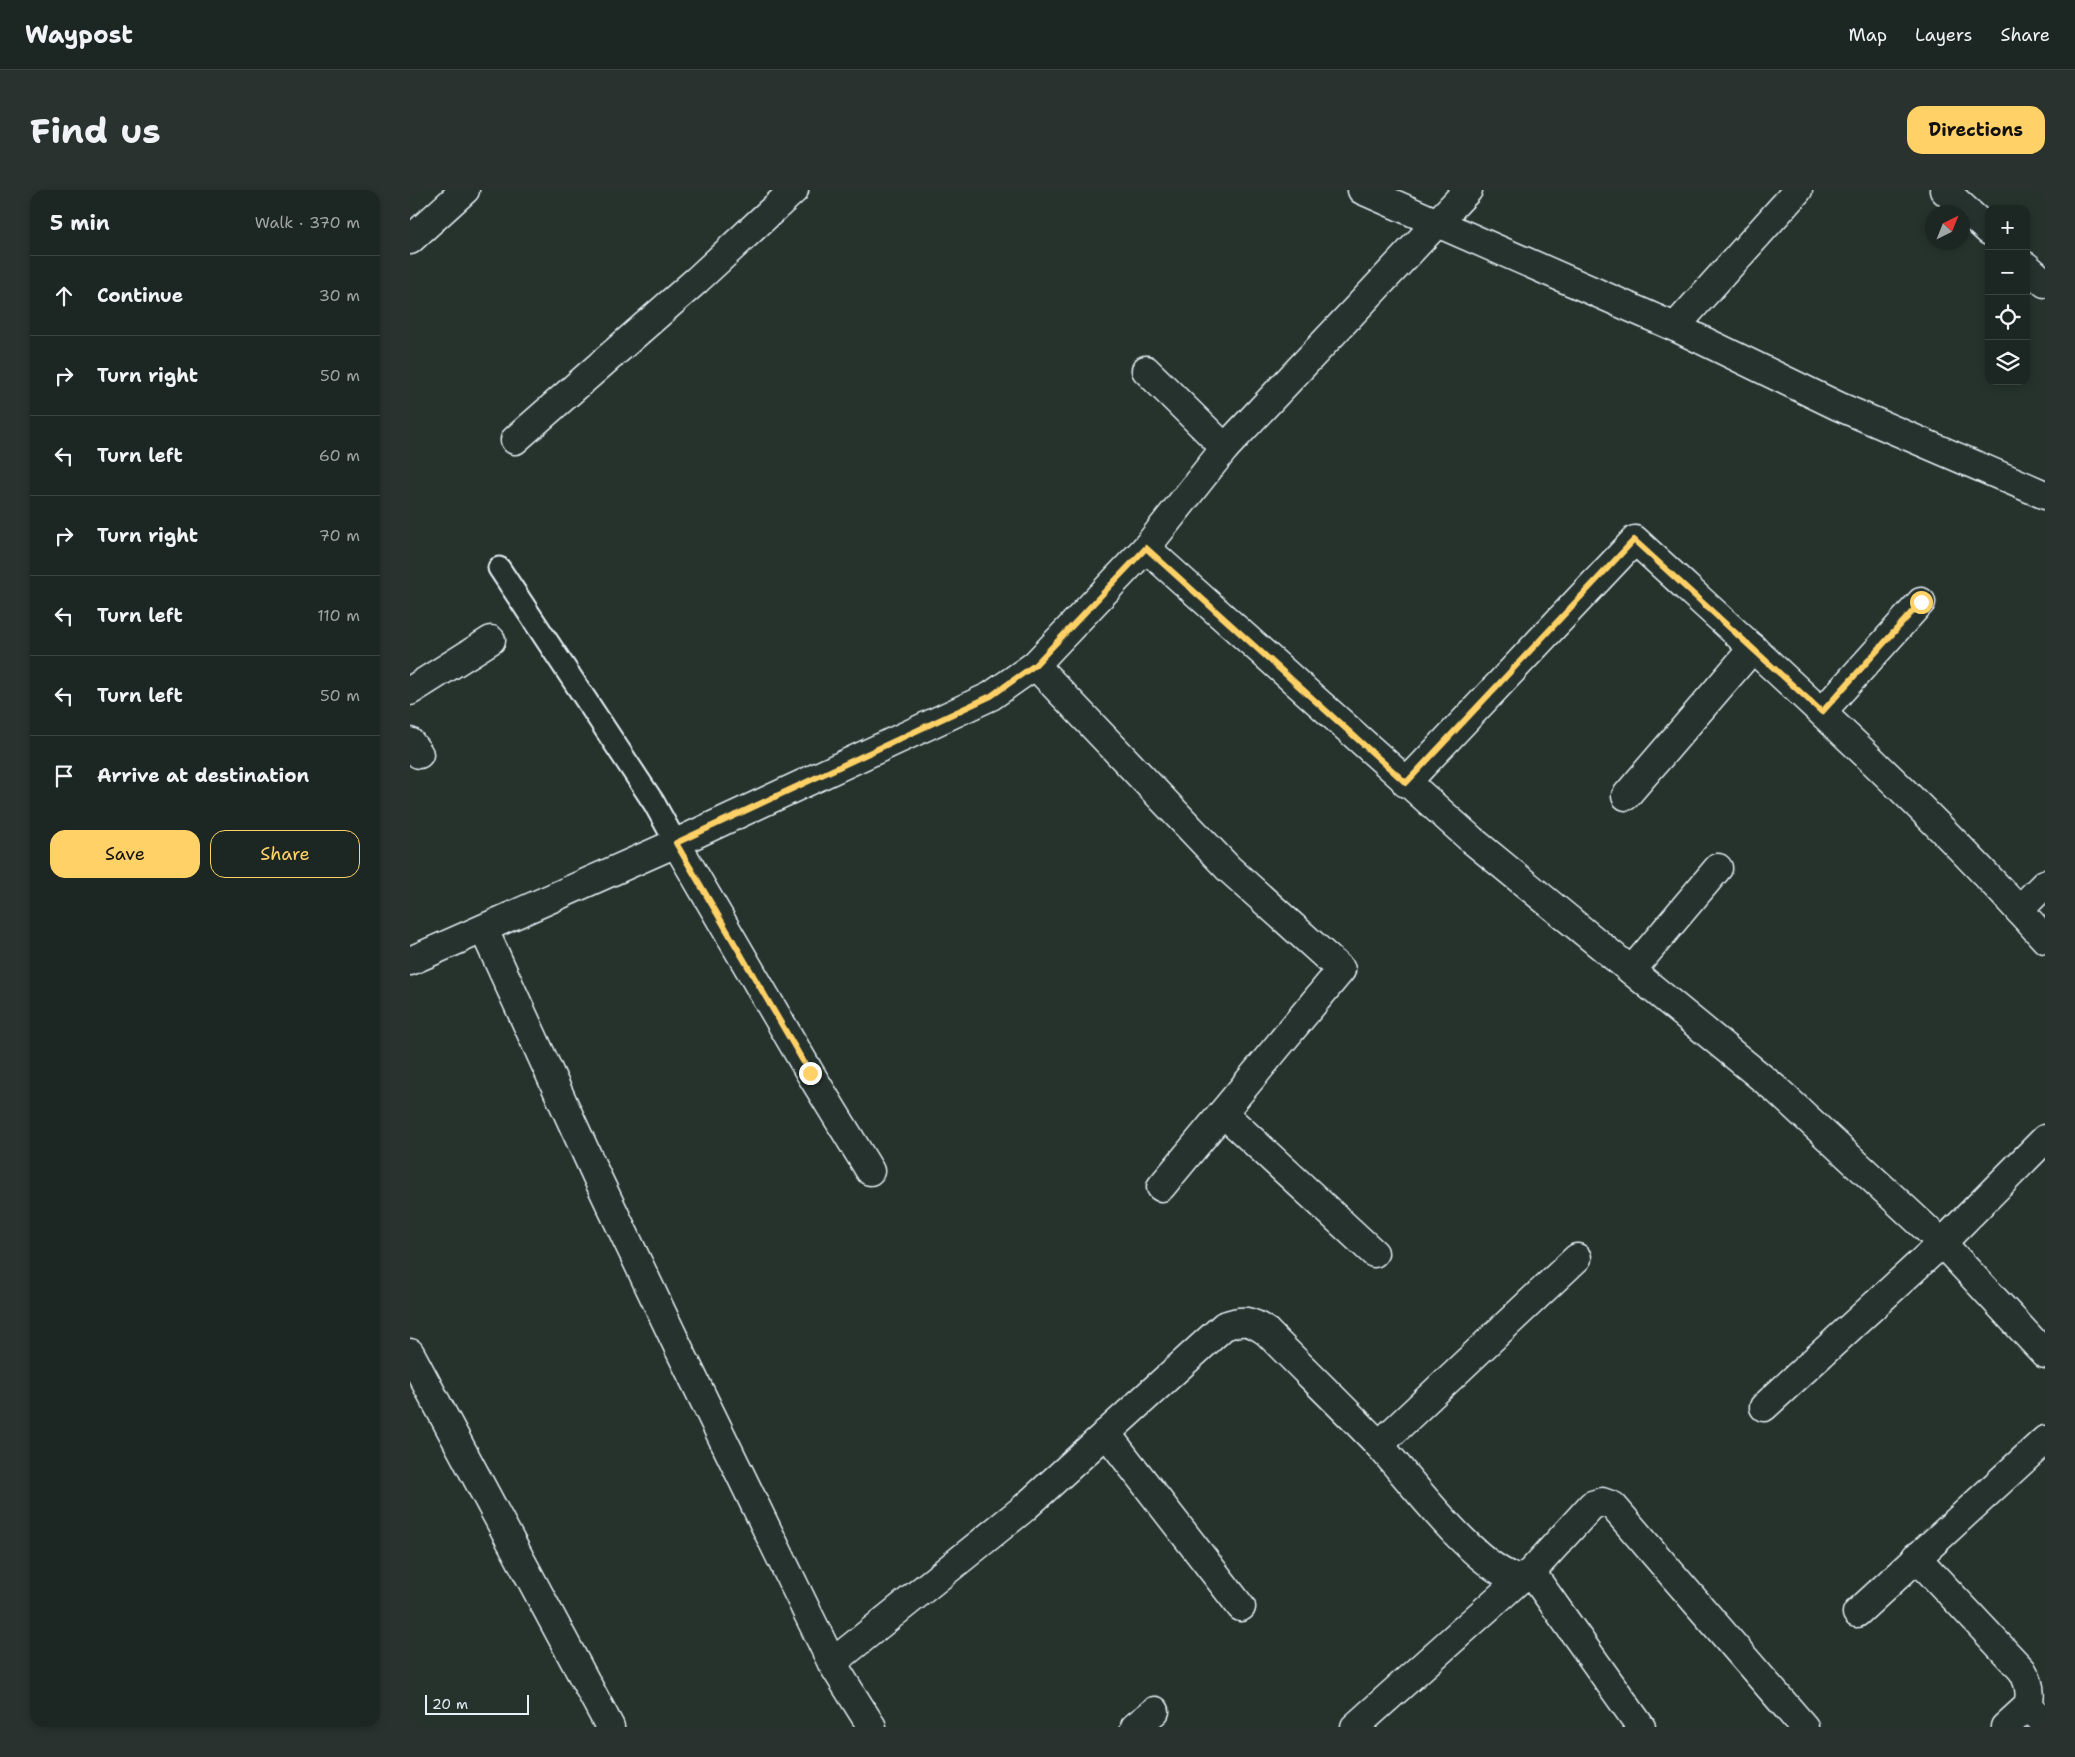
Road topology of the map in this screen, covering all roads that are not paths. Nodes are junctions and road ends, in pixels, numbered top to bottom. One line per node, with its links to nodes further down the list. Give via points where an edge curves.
1 (465, 190): 9 (street)
2 (794, 190): 14 (street)
3 (1362, 190): 7 (street)
4 (1468, 190): 7 (street)
5 (1798, 190): 12 (street)
6 (1944, 190): 8 (street)
7 (1438, 222): 12 (street); 15 (street)
8 (1985, 227)
9 (410, 240)
10 (2030, 270): 11 (street)
11 (2045, 283)
12 (1675, 326): 16 (street, via 1838,406)
13 (1146, 370): 15 (street)
14 (515, 440)
15 (1225, 448): 17 (street)
16 (2045, 495)
17 (1146, 548): 22 (street); 25 (street)
18 (499, 568): 27 (lane, via 654,804)
19 (1921, 602): 24 (street)
20 (491, 640): 23 (street)
21 (1753, 648): 24 (street); 25 (street, via 1634,540); 26 (street)
22 (1035, 665): 27 (street, via 991,696); 35 (street, via 1228,868 1342,970)
23 (410, 691)
24 (1822, 712): 30 (street)
25 (1406, 783): 34 (street)
26 (1626, 796)
27 (676, 843): 31 (street); 37 (street)
28 (1718, 868): 34 (street)
29 (2045, 884): 30 (street)
30 (2019, 910): 32 (street)
31 (484, 930): 33 (street); 52 (street, via 601,1186)
32 (2045, 939)
33 (410, 962)
34 (1632, 970): 39 (street, via 1778,1091)
35 (1222, 1113): 38 (street); 40 (street)
36 (2045, 1139): 39 (street)
37 (870, 1172)
38 (1162, 1187)
39 (1942, 1243): 43 (street); 44 (street)
40 (1374, 1253)
41 (1577, 1258): 47 (street)
42 (410, 1352): 54 (street)
43 (2045, 1354)
44 (1764, 1407)
45 (1106, 1433): 47 (street, via 1224,1326 1253,1322 1267,1332); 50 (street); 52 (street, via 1023,1509)
46 (2045, 1440): 48 (street)
47 (1379, 1445): 49 (street, via 1472,1550 1512,1578)
48 (1916, 1557): 51 (street); 53 (street, via 2022,1670)
49 (1525, 1575): 56 (street); 57 (street); 58 (street, via 1592,1505 1602,1502 1613,1506)
50 (1241, 1607)
51 (1857, 1613)
52 (832, 1663): 55 (street)
53 (2036, 1714): 59 (street)
54 (610, 1727)
55 (872, 1727)
56 (1355, 1727)
57 (1642, 1727)
58 (1804, 1727)
59 (2004, 1727)

